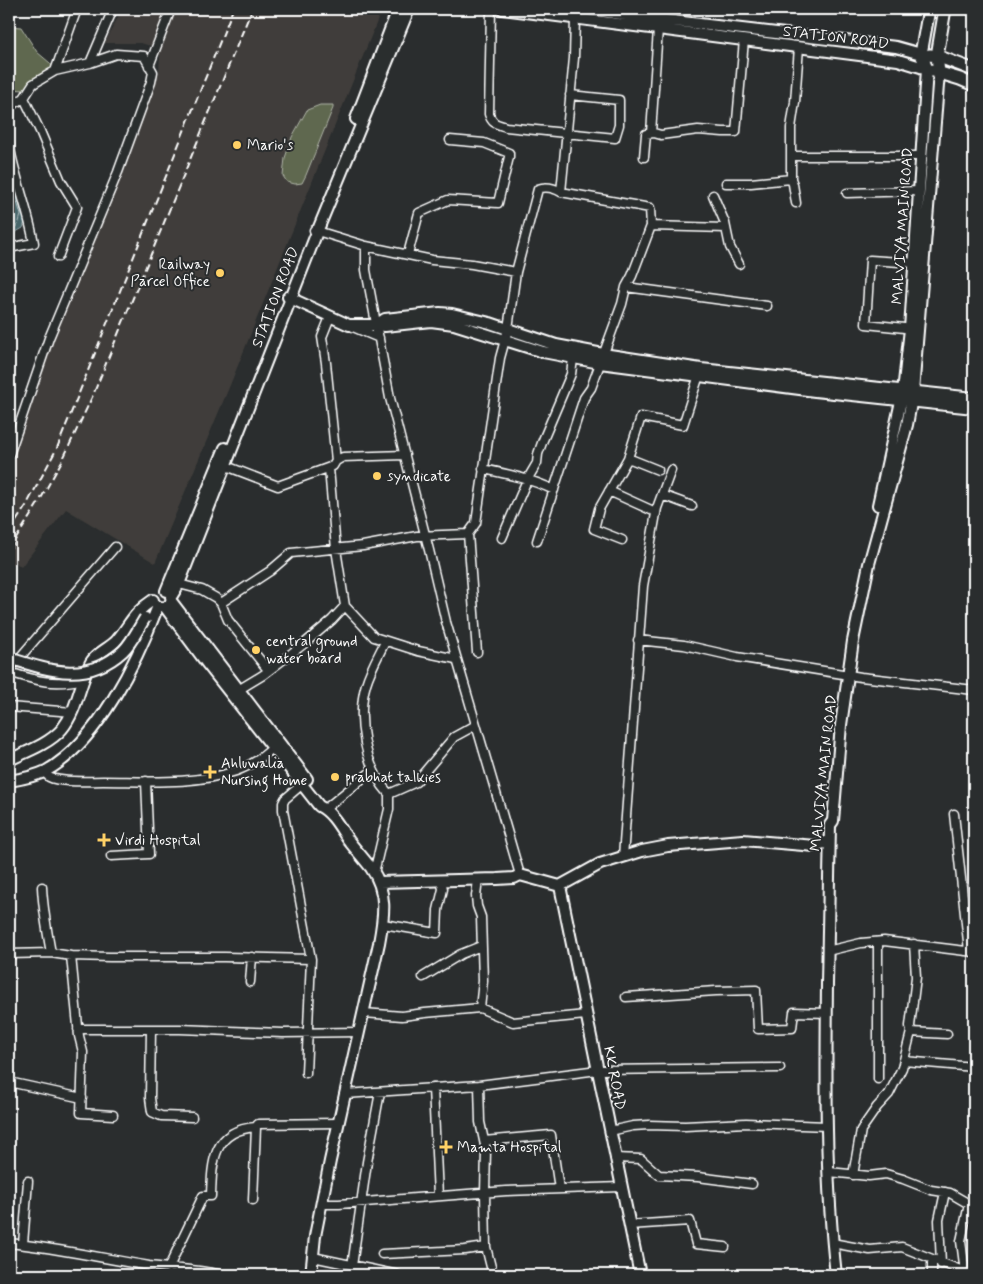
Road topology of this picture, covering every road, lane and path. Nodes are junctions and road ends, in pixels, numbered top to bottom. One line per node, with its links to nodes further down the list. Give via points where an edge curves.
1 (77, 9): 23 (street)
2 (113, 9): 20 (street)
3 (145, 9): 4 (street)
4 (171, 9): 5 (street); 21 (street)
5 (180, 9)
6 (398, 9): 47 (street)
7 (409, 9): 47 (street)
8 (491, 9): 30 (street, via 491,120 506,127)
9 (502, 9): 14 (street, STATION ROAD)
10 (589, 9): 13 (street, STATION ROAD)
11 (929, 9): 18 (main road)
12 (945, 9): 19 (main road)
13 (641, 13): 18 (street, STATION ROAD, via 896,47)
14 (575, 18): 15 (street, STATION ROAD); 27 (street)
15 (658, 29): 16 (street, STATION ROAD); 31 (street)
16 (744, 40): 17 (street, STATION ROAD); 31 (street, via 736,132 698,130 661,136)
17 (799, 47): 22 (street, STATION ROAD, via 898,60); 34 (street, via 790,128)
18 (921, 54): 19 (main road); 22 (main road, MALVIYA MAIN ROAD)
19 (937, 56): 24 (main road); 25 (main road)
20 (90, 63): 21 (street, via 116,54 144,56); 23 (street)
21 (149, 66): 72 (street, via 153,72 151,82 118,172 49,338)
22 (927, 69): 25 (main road); 35 (street, MALVIYA MAIN ROAD)
23 (55, 70): 28 (street, via 33,84)
24 (974, 70)
25 (939, 72): 26 (main road); 37 (street)
26 (974, 85)
27 (570, 95): 30 (street); 30 (street, via 619,100 619,125 615,138)
28 (24, 98): 29 (street); 52 (street, via 61,180 77,207)
29 (9, 107)
30 (568, 133): 41 (street)
31 (651, 134): 36 (street, via 646,134)
32 (450, 140): 51 (street, via 484,143 508,153 498,204 448,200 419,213)
33 (9, 144): 50 (street, via 34,243)
34 (791, 156): 35 (street); 38 (street)
35 (921, 156): 37 (street, MALVIYA MAIN ROAD)
36 (644, 157)
37 (925, 177): 40 (street, MALVIYA MAIN ROAD); 48 (street)
38 (790, 179): 39 (street); 44 (street)
39 (726, 183)
40 (919, 191): 42 (street); 48 (street, MALVIYA MAIN ROAD)
41 (561, 192): 45 (street, via 650,208); 55 (street, via 554,188 538,189)
42 (847, 193)
43 (713, 195): 46 (street)
44 (796, 204)
45 (651, 226): 46 (street); 56 (street)
46 (726, 228): 54 (street, via 730,247)
47 (315, 231): 49 (street); 57 (street)
48 (921, 237): 53 (street, MALVIYA MAIN ROAD); 63 (street)
49 (366, 246): 51 (street); 61 (street, via 366,270)
50 (9, 248)
51 (408, 254): 55 (street)
52 (58, 257)
53 (915, 263): 63 (street, MALVIYA MAIN ROAD); 63 (street, via 870,260 866,324)
54 (739, 264)
55 (516, 272): 62 (street)
56 (626, 287): 58 (street); 66 (street)
57 (290, 297): 59 (street); 76 (street)
58 (767, 306)
59 (330, 317): 60 (street); 75 (street, via 322,336)
60 (349, 325): 61 (street); 64 (street)
61 (376, 325): 62 (street, via 386,319 440,313); 64 (street); 65 (street, via 430,321 454,324)
62 (508, 329): 65 (street); 66 (street)
63 (914, 329): 69 (street, MALVIYA MAIN ROAD)
64 (379, 338): 73 (street)
65 (504, 340): 67 (street); 78 (street)
66 (601, 358): 67 (street); 68 (street); 82 (street, via 591,388 584,398)
67 (573, 359): 81 (street, via 571,374)
68 (700, 373): 69 (street); 74 (street, via 684,425 641,417)
69 (907, 396): 70 (street); 71 (street); 104 (street, MALVIYA MAIN ROAD, via 867,563)
70 (974, 398)
71 (974, 408)
72 (9, 454)
73 (404, 455): 75 (street, via 343,457); 88 (street)
74 (628, 458): 79 (street); 83 (street)
75 (336, 461): 77 (street)
76 (222, 464): 77 (street, via 278,486); 94 (street)
77 (329, 468): 93 (street)
78 (483, 469): 81 (street); 87 (street, via 476,523)
79 (658, 470)
80 (671, 470): 84 (street)
81 (527, 480): 82 (street); 89 (street)
82 (554, 490): 91 (street)
83 (609, 491): 86 (street); 90 (street, via 599,509 594,529)
84 (662, 495): 85 (street); 97 (street, via 650,538)
85 (692, 506)
86 (651, 510)
87 (468, 534): 88 (street); 99 (street)
88 (426, 536): 93 (street); 101 (street)
89 (502, 538)
90 (622, 540)
91 (536, 541)
92 (114, 547): 103 (street)
93 (336, 549): 95 (street, via 291,553 270,572); 96 (street)
94 (165, 597): 95 (street, via 202,590); 100 (street, bridge, via 145,618 124,650 94,669 60,672); 105 (street, via 133,617 117,640 92,660); 107 (street); 114 (street, via 134,661 93,730 60,762)
95 (222, 604): 102 (street, via 228,620)
96 (345, 606): 98 (street, via 374,637); 102 (street)
97 (638, 640): 104 (street, via 684,645); 123 (street)
98 (384, 642): 101 (street); 113 (street, via 366,684 361,723)
99 (477, 652)
100 (9, 658)
101 (456, 659): 110 (street)
102 (268, 670): 107 (street)
103 (9, 671): 105 (street, via 45,683)
104 (845, 674): 106 (street); 121 (street, MALVIYA MAIN ROAD, via 827,821)
105 (84, 679): 109 (street)
106 (974, 690)
107 (235, 692): 111 (street)
108 (9, 707): 109 (street)
109 (73, 712): 112 (street, via 61,730 49,739)
110 (476, 725): 118 (street, via 454,737 416,782); 124 (street)
111 (276, 745): 116 (street, via 254,764 221,775); 117 (street)
112 (9, 760)
113 (372, 770): 118 (street); 119 (street)
114 (44, 772): 115 (street); 116 (street, via 59,780)
115 (9, 781)
116 (146, 781): 122 (street, via 149,854)
117 (305, 782): 119 (street, via 319,806); 140 (street, via 285,799 282,810)
118 (389, 794): 125 (street, via 389,809 379,844)
119 (325, 809): 125 (street)
120 (954, 814): 135 (street)
121 (830, 841): 123 (street, via 816,846 723,841 668,846); 134 (street, MALVIYA MAIN ROAD)
122 (111, 856)
123 (623, 857): 128 (street, via 600,864)
124 (520, 875): 127 (street); 128 (street)
125 (377, 878): 126 (street); 130 (street, via 384,904)
126 (441, 880): 127 (street); 130 (street, via 443,889 437,933)
127 (478, 880): 133 (street, via 476,896 481,918)
128 (560, 886): 147 (street, KK ROAD)
129 (42, 887): 136 (street)
130 (383, 924): 145 (street)
131 (878, 942): 132 (street); 134 (street); 159 (street)
132 (914, 944): 135 (street); 152 (street, via 916,977)
133 (481, 946): 141 (street); 144 (street, via 483,981)
134 (827, 951): 146 (street, MALVIYA MAIN ROAD)
135 (972, 951)
136 (51, 953): 137 (street); 138 (street)
137 (9, 954)
138 (71, 956): 139 (street); 148 (street)
139 (252, 957): 140 (street); 142 (street)
140 (311, 959): 150 (street)
141 (423, 977)
142 (250, 982)
143 (626, 997): 146 (street, via 756,990 758,1029 792,1028 794,1012)
144 (480, 1008): 145 (street, via 402,1016); 147 (street, via 513,1022)
145 (364, 1012): 151 (street)
146 (827, 1013): 169 (street, MALVIYA MAIN ROAD)
147 (586, 1016): 157 (street, KK ROAD)
148 (78, 1029): 149 (street); 165 (street, via 84,1052)
149 (151, 1029): 150 (street); 167 (street, via 152,1112 161,1116)
150 (307, 1032): 151 (street); 158 (street)
151 (359, 1032): 164 (street)
152 (912, 1032): 153 (street); 154 (street)
153 (946, 1034)
154 (904, 1061): 155 (street); 175 (street, via 889,1094 861,1130)
155 (974, 1067)
156 (780, 1068): 157 (street)
157 (598, 1070): 161 (street); 171 (street, KK ROAD)
158 (306, 1073)
159 (878, 1079)
160 (9, 1082): 165 (street)
161 (479, 1085): 162 (street); 172 (street)
162 (432, 1088): 163 (street); 182 (street)
163 (380, 1092): 164 (street); 184 (street)
164 (345, 1094): 168 (street)
165 (82, 1098): 166 (street, via 82,1113)
166 (113, 1115)
167 (192, 1117)
168 (338, 1123): 170 (street, via 258,1124); 185 (street)
169 (827, 1126): 171 (street, via 746,1123 649,1125); 174 (street, MALVIYA MAIN ROAD)
170 (256, 1127): 183 (street); 199 (street, via 243,1128 231,1134 216,1150 211,1170 211,1196 203,1196)
171 (610, 1131): 173 (street, KK ROAD)
172 (484, 1141): 179 (street, via 552,1135); 181 (street)
173 (615, 1158): 177 (street, via 641,1159 659,1175); 178 (street, KK ROAD)
174 (829, 1172): 175 (street); 189 (street, MALVIYA MAIN ROAD)
175 (853, 1175): 180 (street, via 886,1174)
176 (28, 1181): 190 (street)
177 (752, 1184)
178 (621, 1187): 179 (street); 187 (street, KK ROAD)
179 (559, 1189): 181 (street)
180 (945, 1192): 186 (street); 196 (street, via 939,1220)
181 (485, 1193): 182 (street); 191 (street)
182 (438, 1196): 184 (street)
183 (253, 1200)
184 (362, 1202): 185 (street); 198 (street)
185 (321, 1204): 194 (street)
186 (971, 1204): 200 (street, via 961,1241)
187 (629, 1225): 192 (street, via 690,1221 696,1244); 206 (street, KK ROAD)
188 (9, 1243): 190 (street)
189 (832, 1243): 195 (street, via 870,1250 902,1247); 207 (street, MALVIYA MAIN ROAD)
190 (23, 1244): 197 (street)
191 (486, 1247): 193 (street); 205 (street)
192 (725, 1247)
193 (382, 1254)
194 (313, 1257): 198 (street); 203 (street)
195 (932, 1260): 196 (street); 208 (street)
196 (942, 1264): 200 (street)
197 (151, 1266): 199 (street); 201 (street)
198 (352, 1266): 204 (street)
199 (168, 1269): 202 (street)
200 (969, 1274)
201 (148, 1275)
202 (221, 1275)
203 (311, 1275)
204 (398, 1275)
205 (493, 1275)
206 (640, 1275)
207 (836, 1275)
208 (932, 1275)

